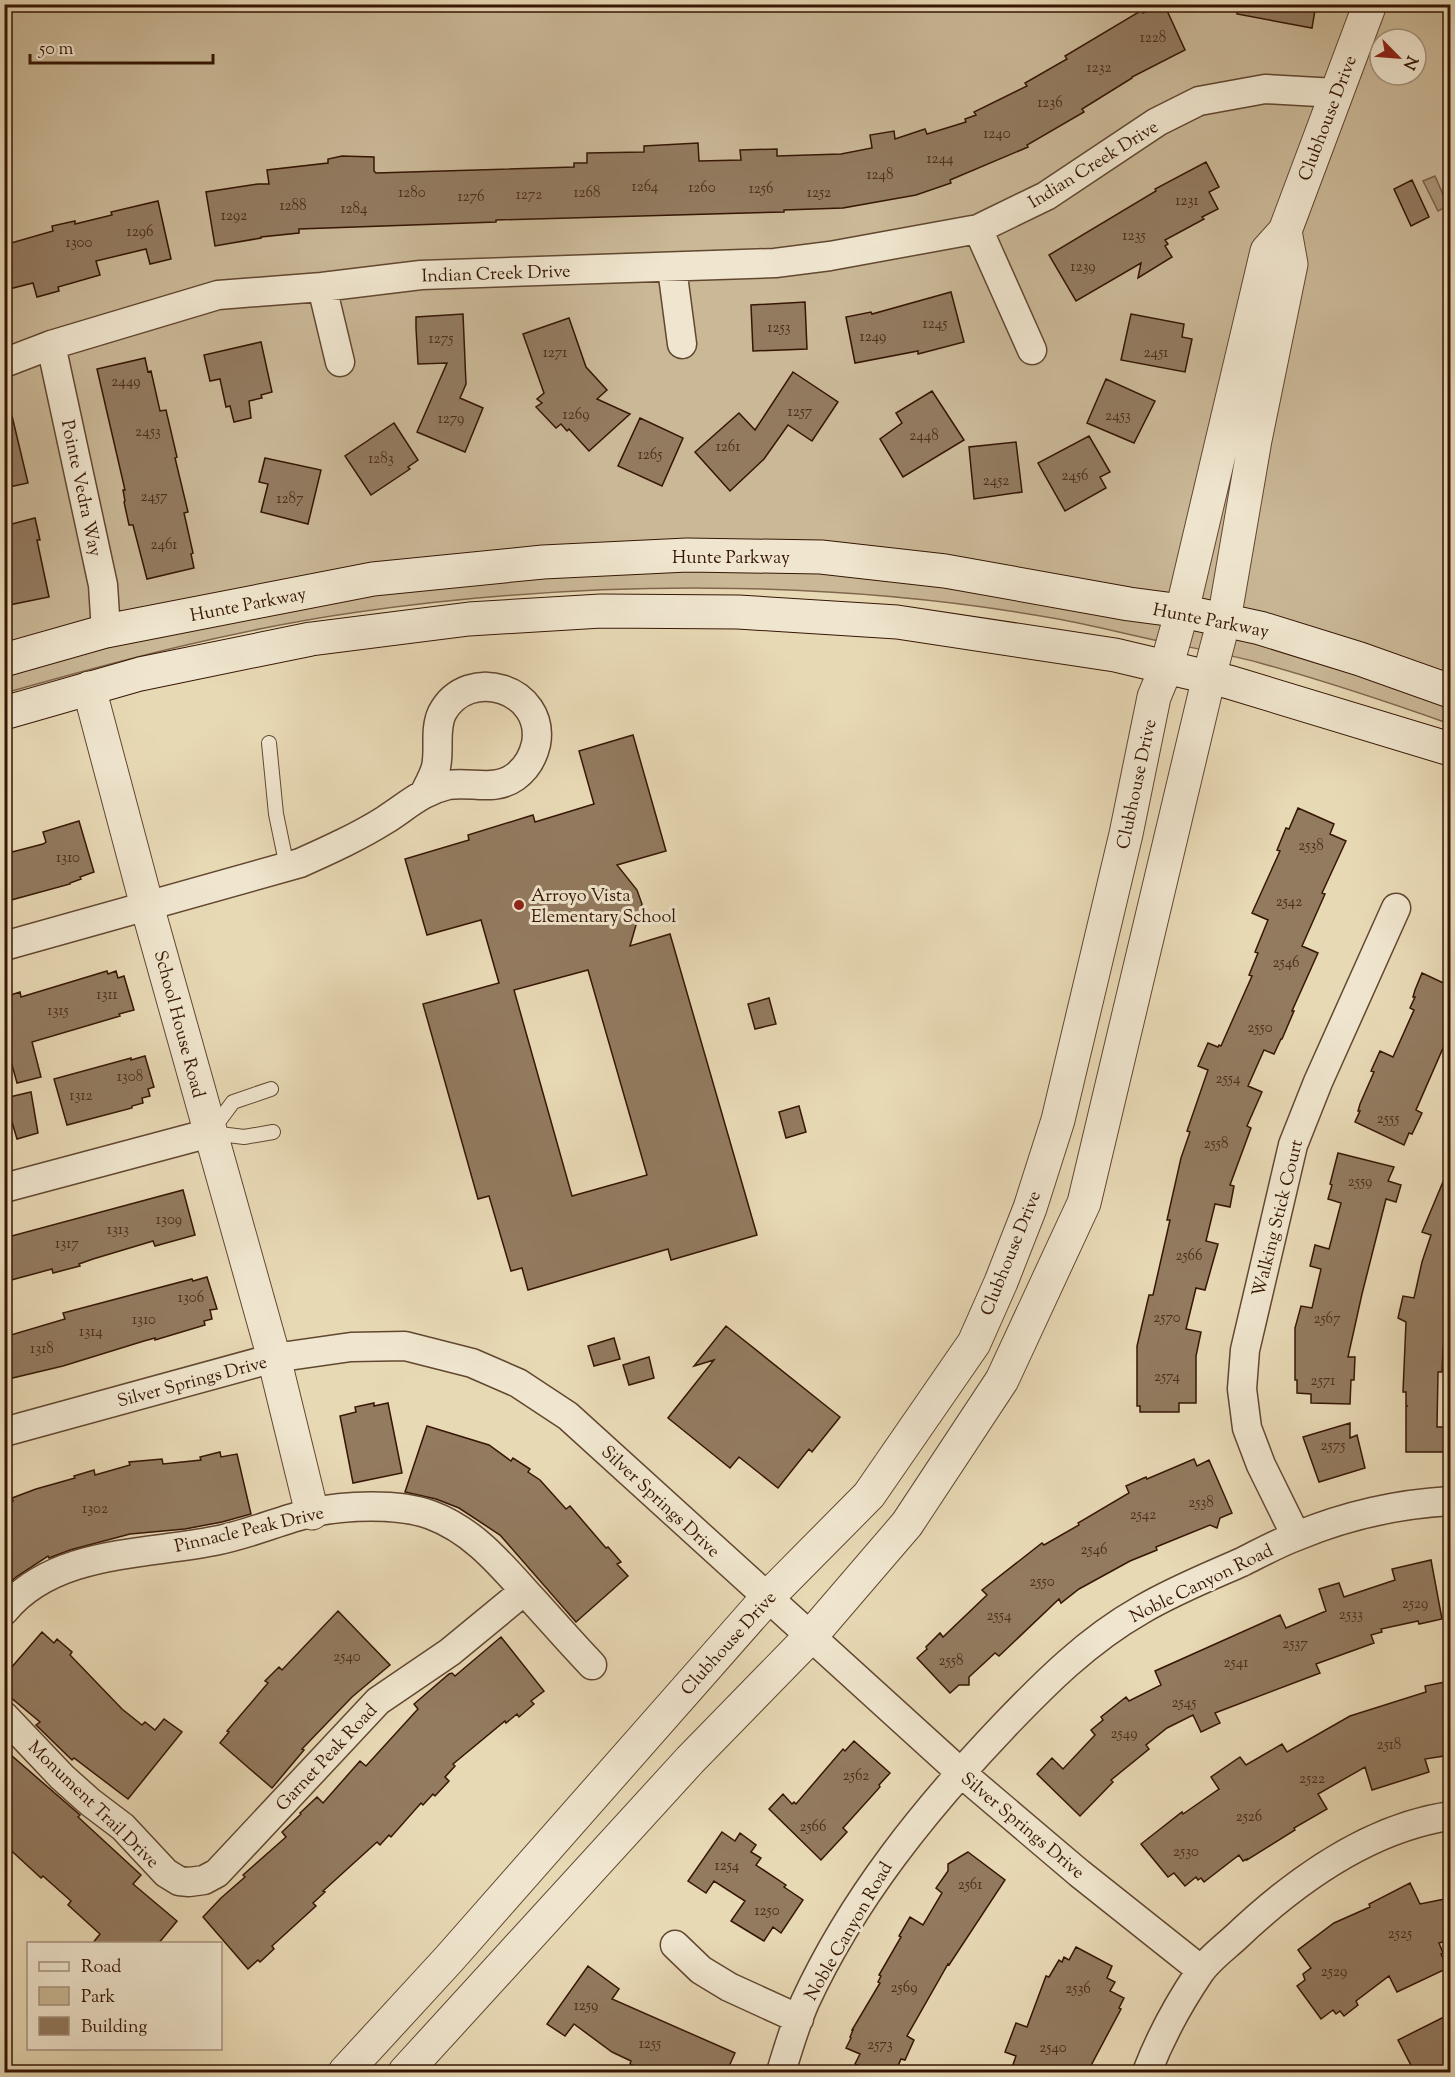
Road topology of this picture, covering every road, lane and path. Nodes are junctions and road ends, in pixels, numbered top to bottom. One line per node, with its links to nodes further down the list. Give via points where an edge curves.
1 (1370, 4): 2 (street, Clubhouse Drive)
2 (1336, 93): 3 (street, Indian Creek Drive, via 1265,89 1199,101 1157,122 1046,196); 4 (street, Clubhouse Drive)
3 (978, 229): 5 (street, Indian Creek Drive, via 776,263); 9 (street)
4 (1285, 231): 12 (street, Clubhouse Drive, via 1267,251); 13 (street, via 1291,264)
5 (672, 268): 6 (street, Indian Creek Drive, via 421,275); 7 (street)
6 (322, 286): 8 (street, Indian Creek Drive, via 218,295); 10 (street)
7 (682, 344)
8 (51, 345): 11 (street, Indian Creek Drive); 14 (street, Pointe Vedra Way, via 104,585)
9 (1032, 350)
10 (340, 362)
11 (4, 363)
12 (1182, 611): 13 (street, Hunte Parkway); 14 (street, Hunte Parkway, via 945,571 821,557 687,555 543,562 373,579); 16 (street, Clubhouse Drive)
13 (1224, 620): 17 (street); 19 (street, Hunte Parkway, via 1360,659)
14 (106, 631): 15 (street, Hunte Parkway)
15 (4, 660)
16 (1166, 668): 17 (street); 18 (street, via 1115,655 897,622 738,612 601,611 469,620 311,639); 38 (street, Clubhouse Drive, via 1154,697 1126,834 1058,1119 1001,1282 974,1343 869,1496)
17 (1209, 677): 22 (street); 40 (street, via 1084,1203 1002,1380 907,1524)
18 (89, 688): 20 (street); 25 (street, School House Road)
19 (1450, 691)
20 (4, 713)
21 (269, 743): 24 (lane, via 276,814)
22 (1450, 749)
23 (425, 792): 24 (street, via 338,847)
24 (287, 867): 25 (street)
25 (147, 906): 27 (street); 30 (street, School House Road)
26 (1396, 908): 36 (street, Walking Stick Court, via 1293,1145 1245,1350 1242,1389 1247,1428)
27 (4, 946)
28 (271, 1089): 30 (lane, via 233,1102)
29 (273, 1132): 30 (lane, via 243,1137)
30 (210, 1133): 31 (street); 32 (street, School House Road)
31 (4, 1188)
32 (274, 1358): 33 (street, Silver Springs Drive); 35 (street, School House Road); 38 (street, Silver Springs Drive, via 351,1347 405,1346 472,1363 518,1383 568,1416)
33 (4, 1432)
34 (1450, 1501): 36 (street, Noble Canyon Road, via 1345,1519)
35 (312, 1513): 37 (street, Pinnacle Peak Drive, via 368,1507 430,1514 460,1528 486,1549); 39 (street, Pinnacle Peak Drive, via 216,1541 104,1558 65,1569 35,1583)
36 (1296, 1536): 43 (street, Noble Canyon Road, via 1141,1610 1091,1644 1052,1677)
37 (524, 1591): 41 (street, Pinnacle Peak Drive); 45 (street, Garnet Peak Road, via 450,1652 378,1701 216,1873 204,1880)
38 (767, 1598): 40 (street, Silver Springs Drive); 49 (street, Clubhouse Drive)
39 (4, 1611)
40 (810, 1637): 43 (street, Silver Springs Drive); 50 (street, via 690,1760)
41 (592, 1665)
42 (4, 1716): 45 (street, Monument Trail Drive, via 62,1777 123,1827 166,1873 179,1881)
43 (960, 1772): 47 (street, Silver Springs Drive); 48 (street, Noble Canyon Road, via 881,1872 842,1934)
44 (1450, 1816): 47 (street, via 1379,1837 1314,1871 1264,1910)
45 (189, 1881)
46 (675, 1945): 48 (street, via 701,1970 729,1987)
47 (1201, 1971): 52 (street, via 1165,2031)
48 (799, 2019): 51 (street, Noble Canyon Road)
49 (345, 2073)
50 (405, 2073)
51 (781, 2073)
52 (1147, 2073)

